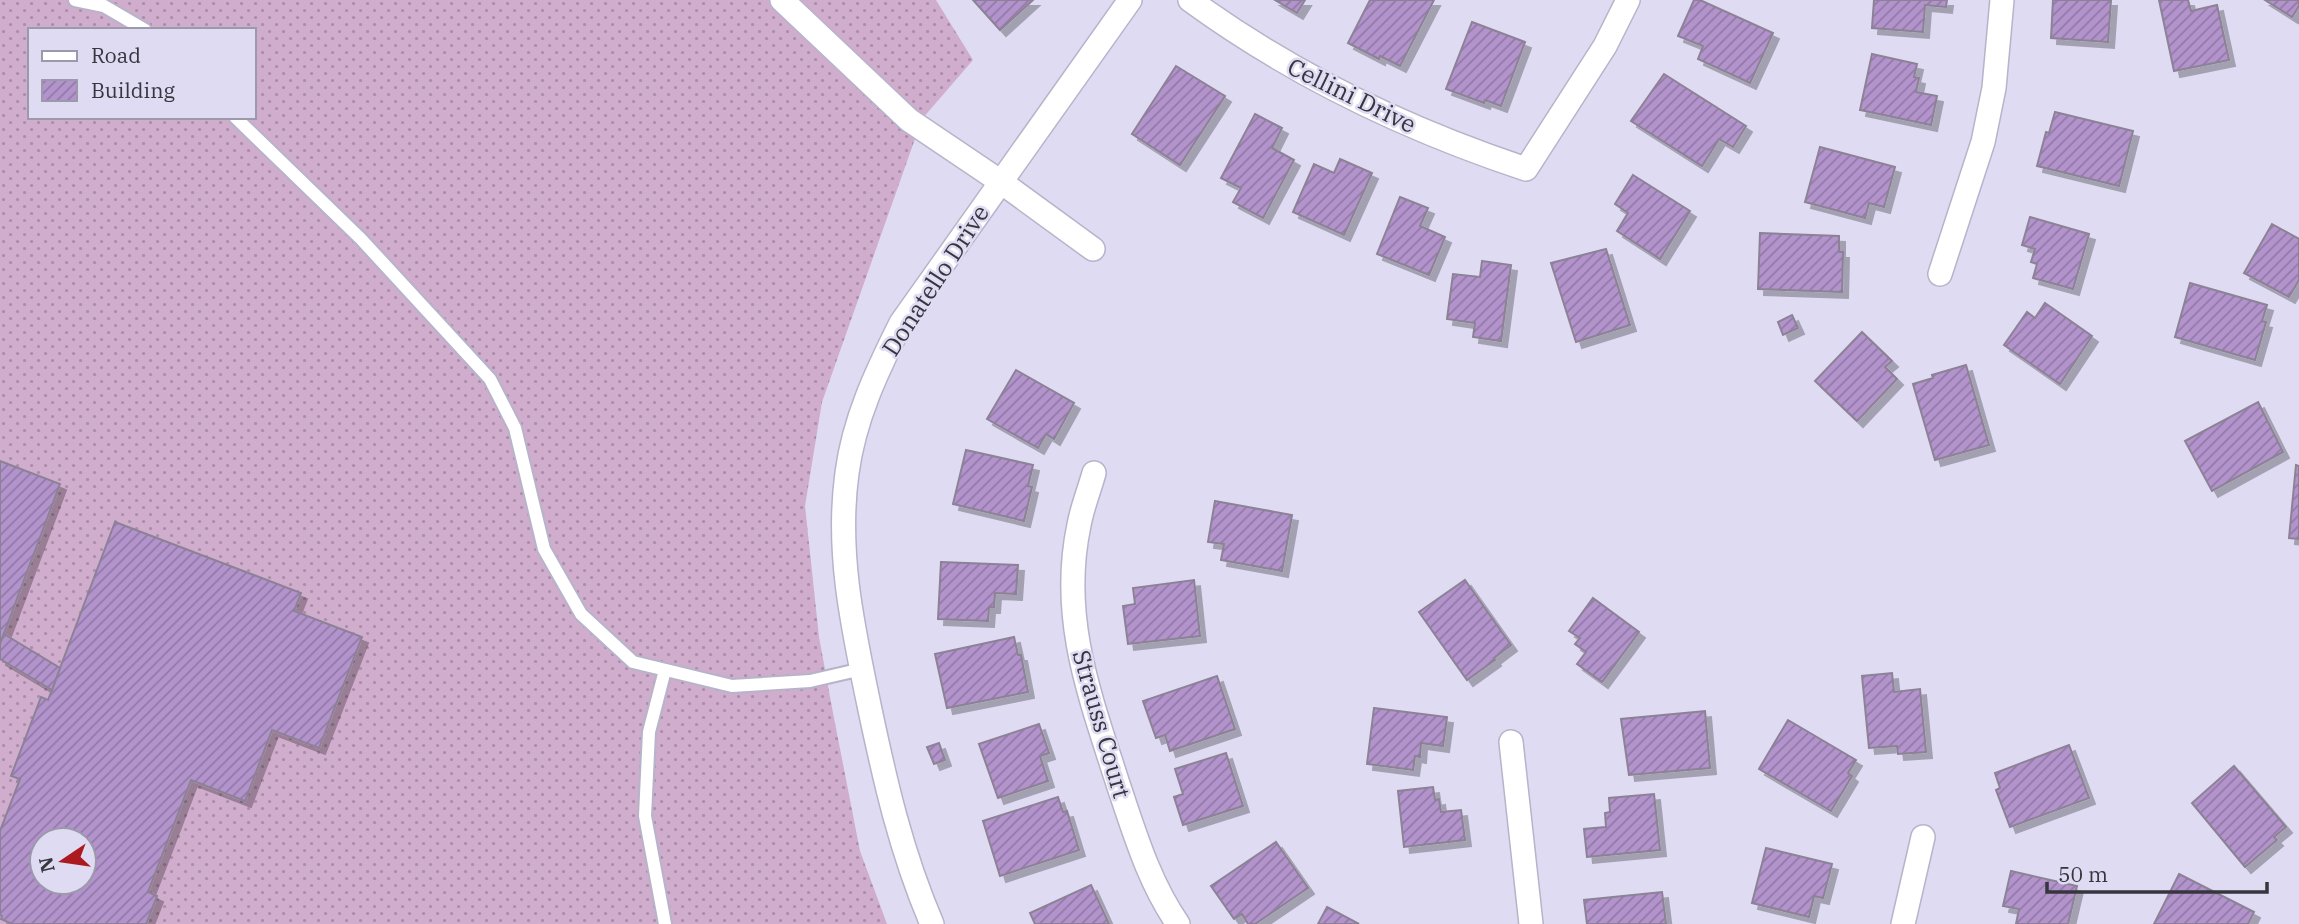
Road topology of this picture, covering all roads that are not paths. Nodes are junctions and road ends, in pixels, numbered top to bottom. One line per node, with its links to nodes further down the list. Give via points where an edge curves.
1 (75, 0): 7 (lane, via 104,6)
2 (782, 0): 9 (street, via 909,120)
3 (1130, 0): 9 (street, Donatello Drive)
4 (1190, 0): 5 (street, Cellini Drive, via 1301,72 1381,114 1526,169 1605,46)
5 (1628, 0)
6 (2001, 0): 11 (street, via 1994,88 1983,142)
7 (142, 28)
8 (237, 119): 14 (lane, via 361,239 490,379 515,428 544,549 580,614 633,662)
9 (1001, 181): 10 (street); 13 (street, Donatello Drive, via 901,323 858,422 842,528 845,578)
10 (1093, 249)
11 (1940, 274)
12 (1094, 474): 19 (street, Strauss Court, via 1079,526 1073,578 1082,671 1143,861)
13 (862, 669): 14 (lane, via 810,681 732,686); 18 (street, Donatello Drive, via 890,805)
14 (664, 670): 17 (lane, via 649,732 645,816)
15 (1511, 742): 20 (street)
16 (1923, 837): 21 (street)
17 (665, 924)
18 (932, 924)
19 (1178, 924)
20 (1531, 924)
21 (1903, 924)

